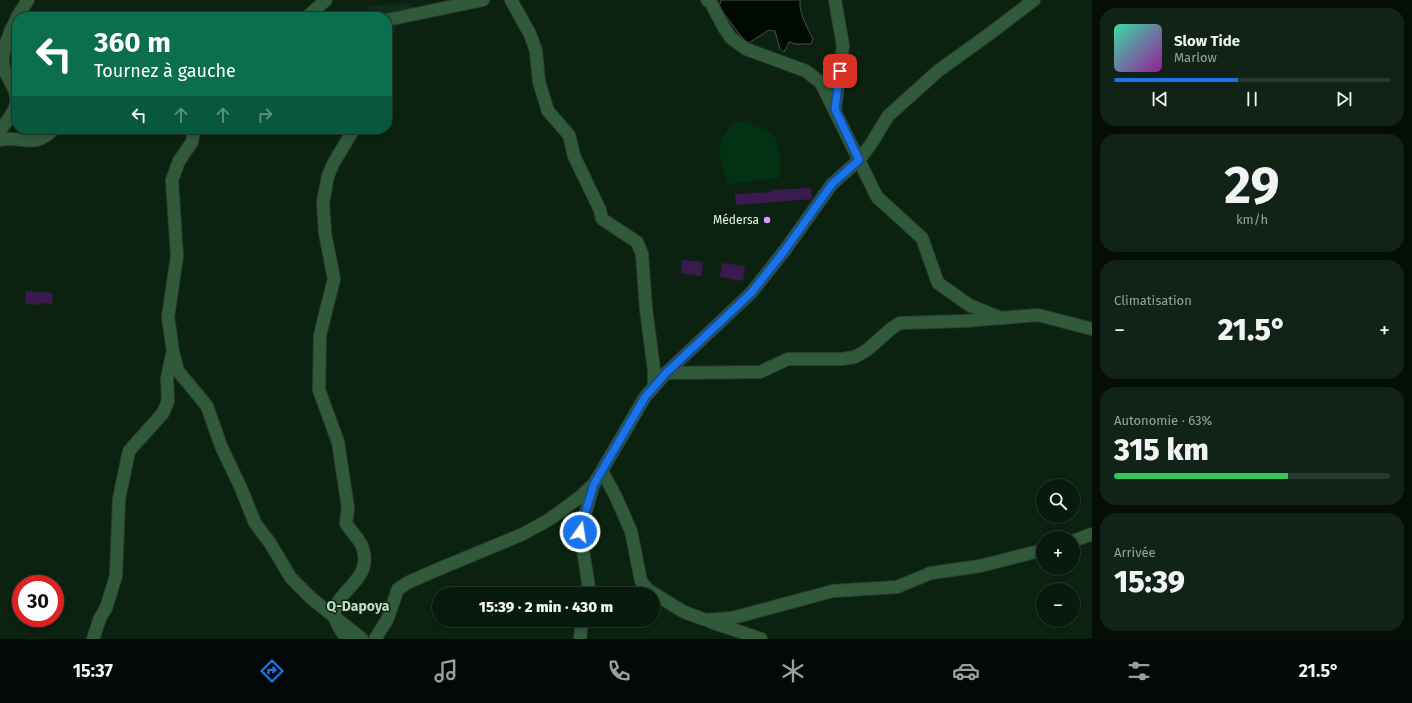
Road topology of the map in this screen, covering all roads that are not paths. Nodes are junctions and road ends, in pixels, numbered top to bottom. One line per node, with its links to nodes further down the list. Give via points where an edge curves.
1 (28, 0): 8 (street)
2 (326, 0): 9 (street)
3 (483, 0): 10 (street)
4 (511, 0): 26 (street, via 530,34 536,52 539,82 548,111 569,135 574,156 602,219 637,242 642,254)
5 (835, 0): 14 (street, via 843,46)
6 (1034, 0): 21 (street, via 938,71 899,105 888,116)
7 (710, 1): 14 (street, via 731,38 746,48 806,71 821,83)
8 (20, 12)
9 (313, 12)
10 (392, 19)
11 (12, 29): 12 (street, via 4,48)
12 (2, 62): 13 (street)
13 (12, 84)
14 (835, 109): 21 (street)
15 (12, 112): 16 (street)
16 (0, 130)
17 (49, 134): 20 (street, via 38,140)
18 (193, 134): 24 (street, via 192,142 179,161 172,180 177,256 168,316)
19 (351, 134): 33 (street, via 328,176 323,202 325,233 334,279 320,335 319,390 338,442 348,508 346,523 363,546 365,564 362,574 341,598 336,607)
20 (0, 140)
21 (859, 160): 22 (street, via 877,197 922,238 938,283 969,305); 25 (street, via 832,184 751,293)
22 (1001, 318): 23 (street, via 1038,316); 25 (street, via 964,322 900,323 855,357 788,359 760,372)
23 (1092, 329)
24 (173, 352): 33 (street, via 178,371 207,406 221,446 255,523 291,578); 36 (street, via 167,379 168,401 163,413 129,451 120,499 116,576)
25 (666, 373): 26 (street)
26 (654, 387): 27 (street, via 645,397)
27 (602, 471): 28 (street); 34 (street, via 631,531 641,581 648,590 684,612)
28 (594, 484): 32 (street, via 580,532); 39 (street, via 550,519 523,534 427,574 398,589 387,620)
29 (1092, 534): 30 (street)
30 (1080, 538)
31 (1036, 552): 34 (street, via 980,566 931,573 897,587 833,591 732,618)
32 (589, 587)
33 (335, 617): 37 (street); 38 (street)
34 (706, 620): 41 (street)
35 (581, 627): 40 (street)
36 (93, 639)
37 (347, 639)
38 (362, 639)
39 (375, 639)
40 (580, 639)
41 (761, 639)

